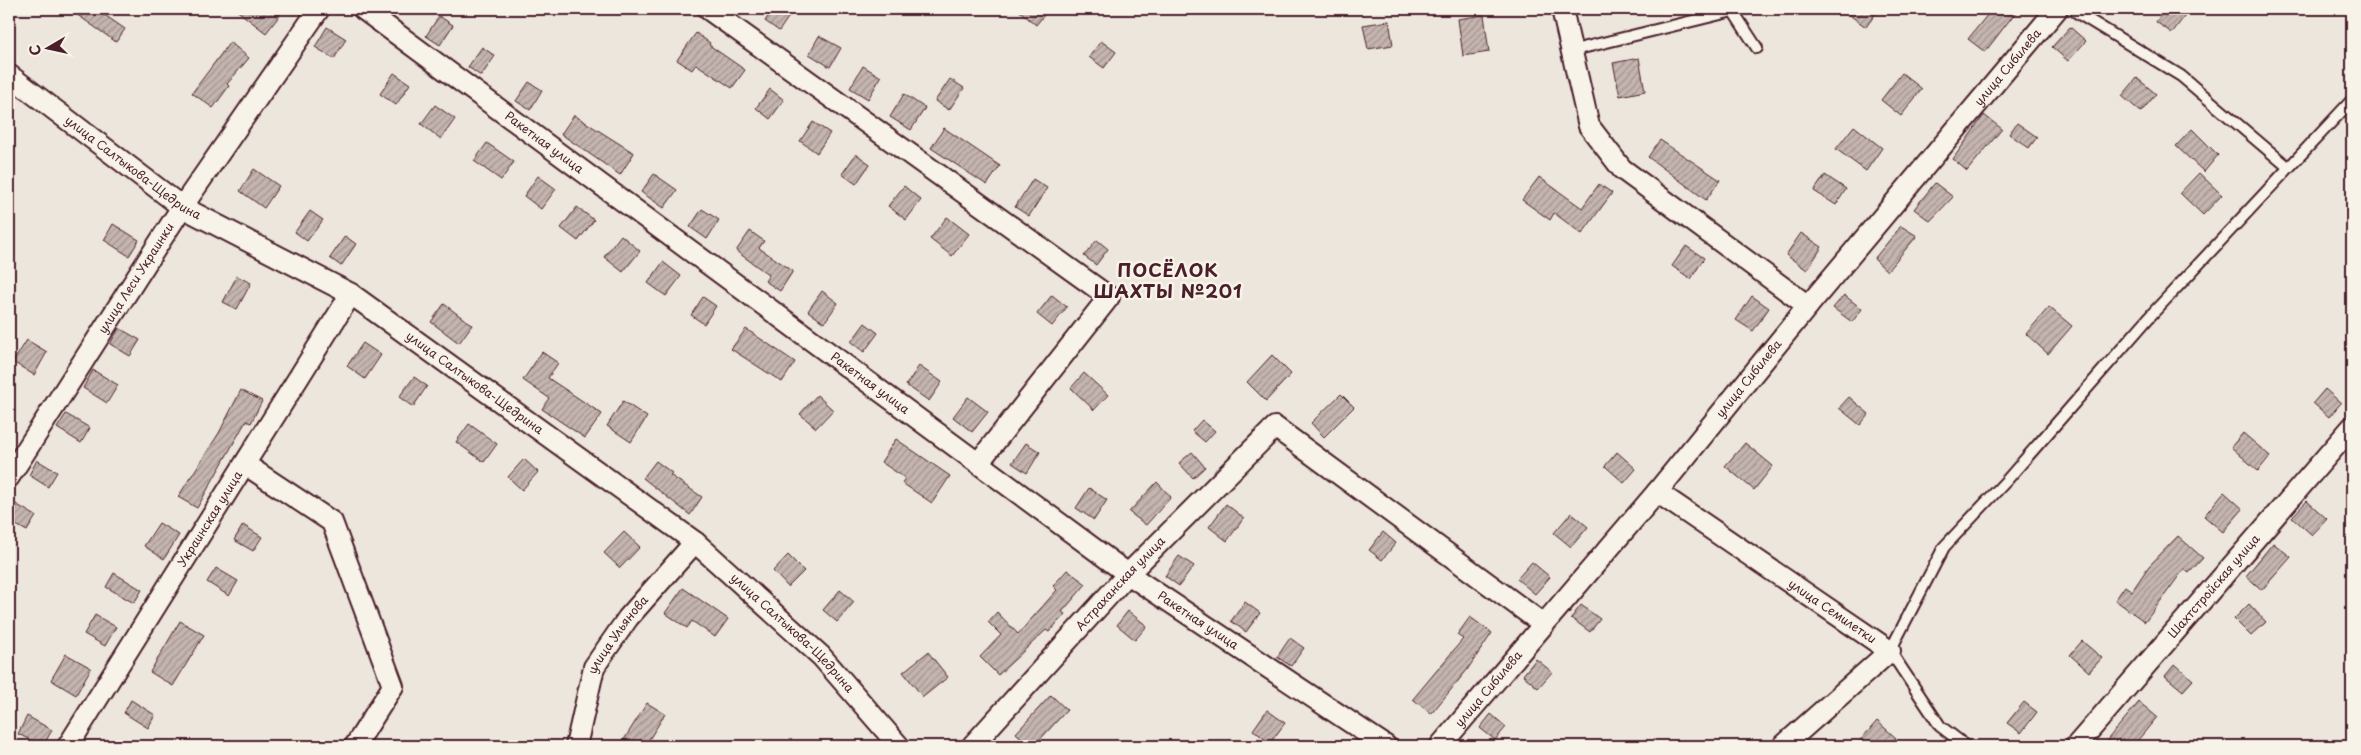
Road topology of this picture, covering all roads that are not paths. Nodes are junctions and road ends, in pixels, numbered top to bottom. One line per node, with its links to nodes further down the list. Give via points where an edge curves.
1 (320, 9): 12 (street, улица Леси Украинки)
2 (362, 9): 16 (street, Ракетная улица)
3 (708, 9): 16 (street, via 1109,297)
4 (1562, 9): 8 (street)
5 (2056, 9): 14 (street, улица Сибилева)
6 (2071, 9): 11 (lane, via 2181,76)
7 (1757, 48): 8 (lane, via 1733,11)
8 (1570, 51): 14 (street, via 1589,126 1622,169)
9 (9, 75): 12 (street, улица Салтыкова-Щедрина)
10 (2352, 100): 11 (lane)
11 (2288, 167): 23 (lane, via 1944,547)
12 (182, 207): 13 (street, улица Салтыкова-Щедрина); 18 (street, улица Леси Украинки)
13 (352, 294): 17 (street, Украинская улица); 20 (street, улица Салтыкова-Щедрина)
14 (1808, 306): 19 (street, улица Сибилева)
15 (2352, 427): 33 (street, Шахтстройская улица)
16 (979, 462): 21 (street, Ракетная улица)
17 (246, 466): 24 (street, Украинская улица); 25 (street, via 332,522 393,686)
18 (9, 477)
19 (1657, 492): 22 (street, улица Сибилева); 23 (street, улица Семилетки)
20 (695, 542): 26 (street, улица Ульянова, via 628,618 594,667); 27 (street, улица Салтыкова-Щедрина, via 821,656)
21 (1128, 574): 22 (street, Астраханская улица, via 1274,427); 28 (street, Астраханская улица); 29 (street, Ракетная улица)
22 (1543, 624): 30 (street, улица Сибилева)
23 (1890, 650): 31 (street, улица Семилетки); 32 (lane, via 1940,726)
24 (68, 746)
25 (355, 746)
26 (576, 746)
27 (898, 746)
28 (972, 746)
29 (1386, 746)
30 (1440, 746)
31 (1783, 746)
32 (1966, 746)
33 (2076, 746)

